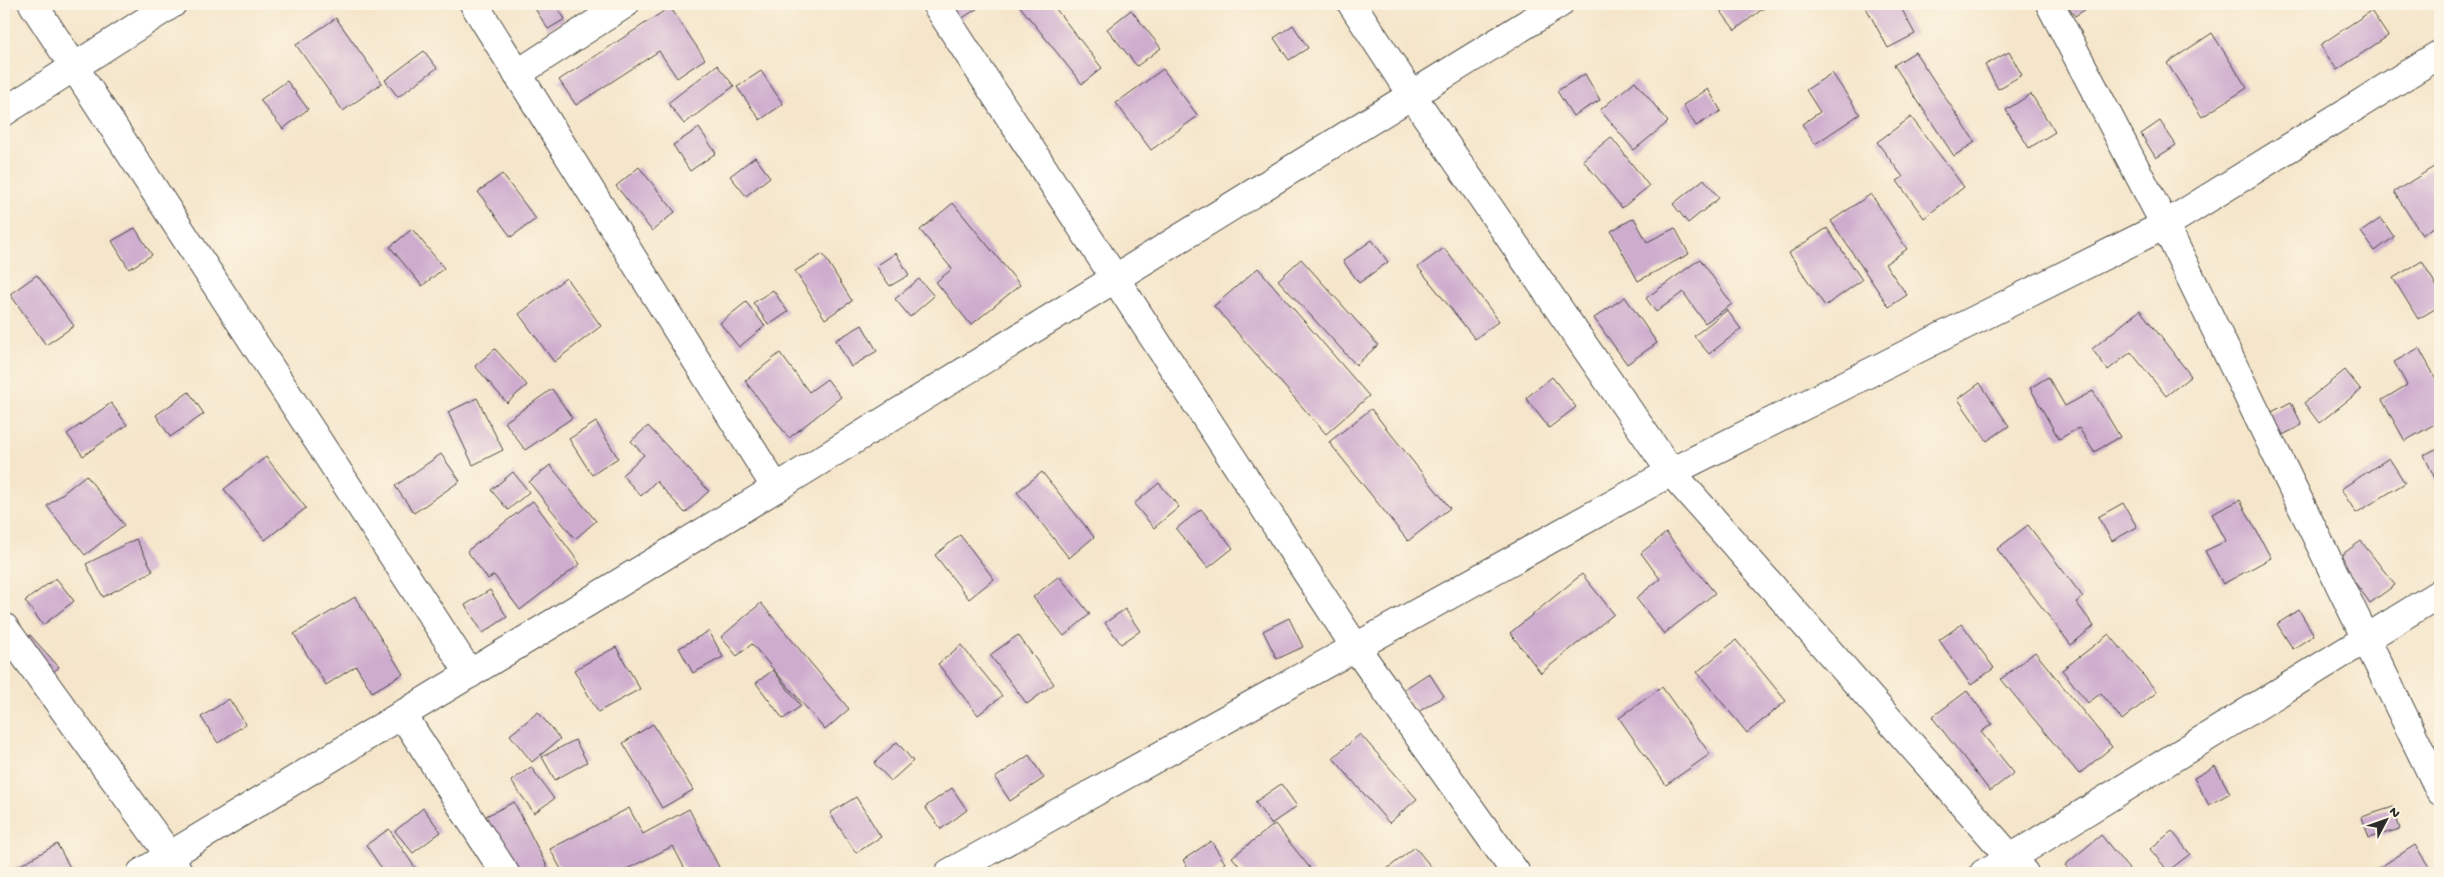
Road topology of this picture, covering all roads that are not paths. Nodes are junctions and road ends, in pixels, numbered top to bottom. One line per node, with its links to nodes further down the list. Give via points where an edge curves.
1 (33, 4): 10 (street)
2 (172, 4): 10 (street)
3 (474, 4): 11 (street)
4 (625, 4): 11 (street)
5 (936, 4): 15 (street)
6 (1352, 4): 12 (street)
7 (1558, 4): 12 (street)
8 (2050, 4): 14 (street)
9 (2440, 54): 14 (street)
10 (74, 67): 13 (street); 22 (street)
11 (517, 74): 17 (street)
12 (1411, 94): 15 (street); 16 (street)
13 (4, 112)
14 (2165, 225): 16 (street); 20 (street)
15 (1115, 279): 17 (street); 21 (street)
16 (1671, 472): 21 (street); 26 (street)
17 (776, 488): 22 (street)
18 (2440, 593): 20 (street)
19 (4, 627): 25 (street)
20 (2367, 639): 24 (street); 26 (street)
21 (1356, 648): 29 (street); 30 (street)
22 (470, 674): 23 (street)
23 (402, 714): 25 (street); 28 (street)
24 (2440, 791)
25 (174, 864): 27 (street)
26 (2018, 866): 31 (street)
27 (141, 873)
28 (505, 873)
29 (949, 873)
30 (1516, 873)
31 (1984, 873)

